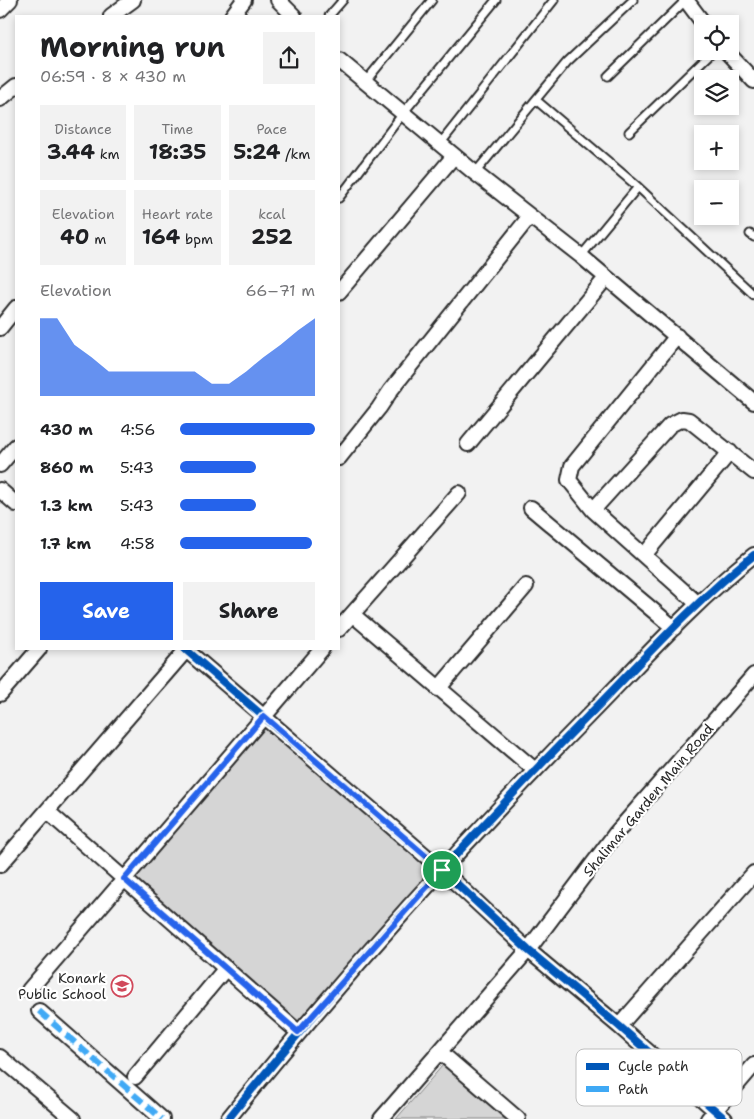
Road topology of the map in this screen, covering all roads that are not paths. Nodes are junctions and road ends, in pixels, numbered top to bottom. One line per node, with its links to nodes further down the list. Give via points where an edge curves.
1 (10, 0): 11 (street)
2 (133, 0): 12 (street)
3 (244, 0): 13 (street)
4 (278, 0): 14 (street)
5 (343, 0): 15 (lane)
6 (432, 0): 22 (lane)
7 (496, 0): 26 (lane)
8 (554, 0): 28 (lane)
9 (633, 0): 25 (lane, via 567,62)
10 (686, 0): 16 (street); 20 (lane)
11 (0, 10)
12 (112, 15)
13 (233, 15)
14 (293, 15)
15 (330, 15)
16 (697, 15)
17 (704, 60): 27 (lane)
18 (734, 60): 21 (street)
19 (340, 61): 22 (street)
20 (608, 76)
21 (754, 81)
22 (366, 82): 26 (street)
23 (15, 87): 24 (street)
24 (0, 99)
25 (536, 100): 30 (lane); 31 (lane)
26 (404, 112): 28 (street); 32 (lane)
27 (629, 132)
28 (440, 144): 29 (street)
29 (454, 156): 30 (street); 36 (street)
30 (475, 173): 33 (street)
31 (638, 187): 34 (lane); 37 (lane)
32 (340, 197)
33 (530, 216): 34 (street); 45 (street)
34 (581, 256): 35 (street)
35 (606, 278): 40 (street); 42 (street)
36 (340, 291)
37 (754, 294)
38 (15, 309): 39 (street)
39 (0, 328)
40 (677, 336): 41 (street); 52 (street, via 572,466 569,480)
41 (754, 402)
42 (468, 444)
43 (15, 447): 46 (street)
44 (730, 452): 47 (street); 52 (street, via 689,420 677,421); 53 (street)
45 (340, 457)
46 (0, 465)
47 (754, 472)
48 (0, 490): 50 (street)
49 (459, 493): 57 (street)
50 (15, 503)
51 (530, 508): 59 (street)
52 (593, 510): 53 (street)
53 (645, 554): 56 (street)
54 (754, 555): 56 (street)
55 (526, 586): 65 (street)
56 (698, 604): 59 (street)
57 (352, 614): 58 (street); 65 (street)
58 (340, 628)
59 (674, 628): 68 (street)
60 (38, 650): 66 (street)
61 (185, 650): 69 (street)
62 (187, 650): 67 (street)
63 (321, 650): 67 (street)
64 (754, 675): 74 (street, Shalimar Garden Main Road, via 616,833)
65 (438, 689): 68 (street)
66 (0, 694)
67 (264, 716): 71 (street); 73 (street)
68 (535, 770): 71 (street)
69 (47, 811): 70 (street); 73 (street)
70 (0, 865)
71 (442, 870): 74 (street); 79 (street)
72 (754, 873): 78 (street)
73 (124, 879): 75 (street); 76 (street)
74 (528, 950): 78 (street); 81 (street, Shalimar Garden Main Road)
75 (226, 968): 79 (street); 84 (street)
76 (29, 990)
77 (39, 1011): 89 (street)
78 (620, 1026): 80 (street)
79 (298, 1032): 90 (street)
80 (645, 1049)
81 (440, 1052): 91 (street, Shalimar Garden Main Road); 92 (street)
82 (0, 1058): 88 (street)
83 (754, 1065): 85 (street)
84 (135, 1078)
85 (742, 1081)
86 (705, 1106): 87 (street)
87 (716, 1116)
88 (73, 1119)
89 (162, 1119)
90 (228, 1119)
91 (381, 1119)
92 (518, 1119)

